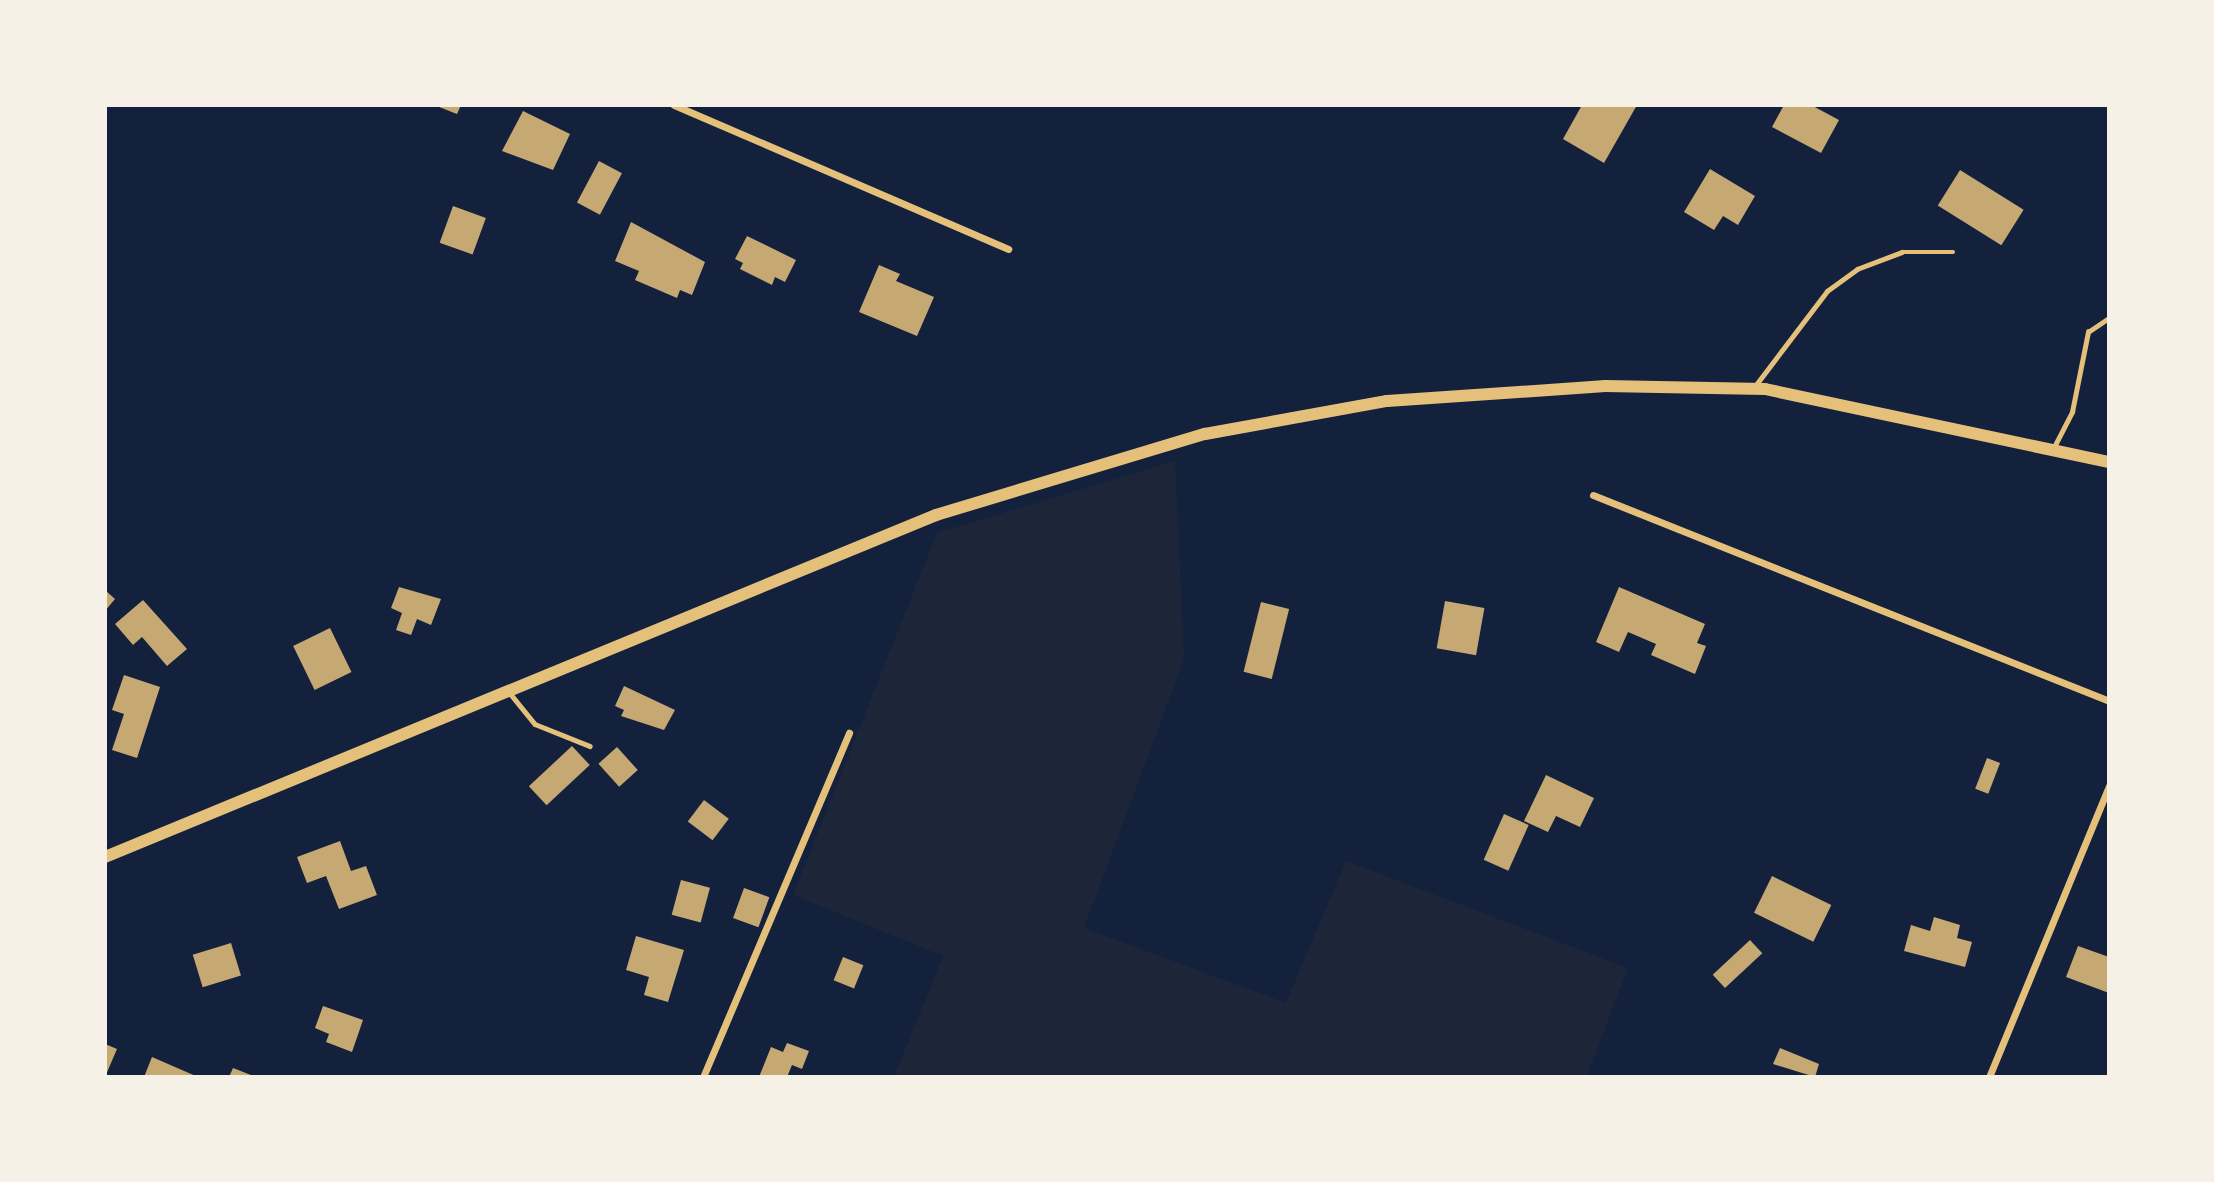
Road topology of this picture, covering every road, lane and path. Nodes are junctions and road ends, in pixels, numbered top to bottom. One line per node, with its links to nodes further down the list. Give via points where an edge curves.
1 (674, 105): 2 (street)
2 (1008, 249)
3 (1953, 252): 5 (lane, via 1902,252 1857,269 1827,291)
4 (2109, 318): 6 (lane, via 2088,332 2072,412)
5 (1752, 389): 6 (street); 9 (street, via 1605,386 1387,401 1205,434 936,515)
6 (2052, 450): 7 (street)
7 (2109, 462)
8 (1593, 495): 10 (street)
9 (508, 691): 12 (lane, via 534,724); 14 (street)
10 (2109, 701)
11 (849, 733): 15 (street)
12 (590, 746)
13 (2109, 786): 16 (street)
14 (105, 857)
15 (703, 1077)
16 (1989, 1077)

